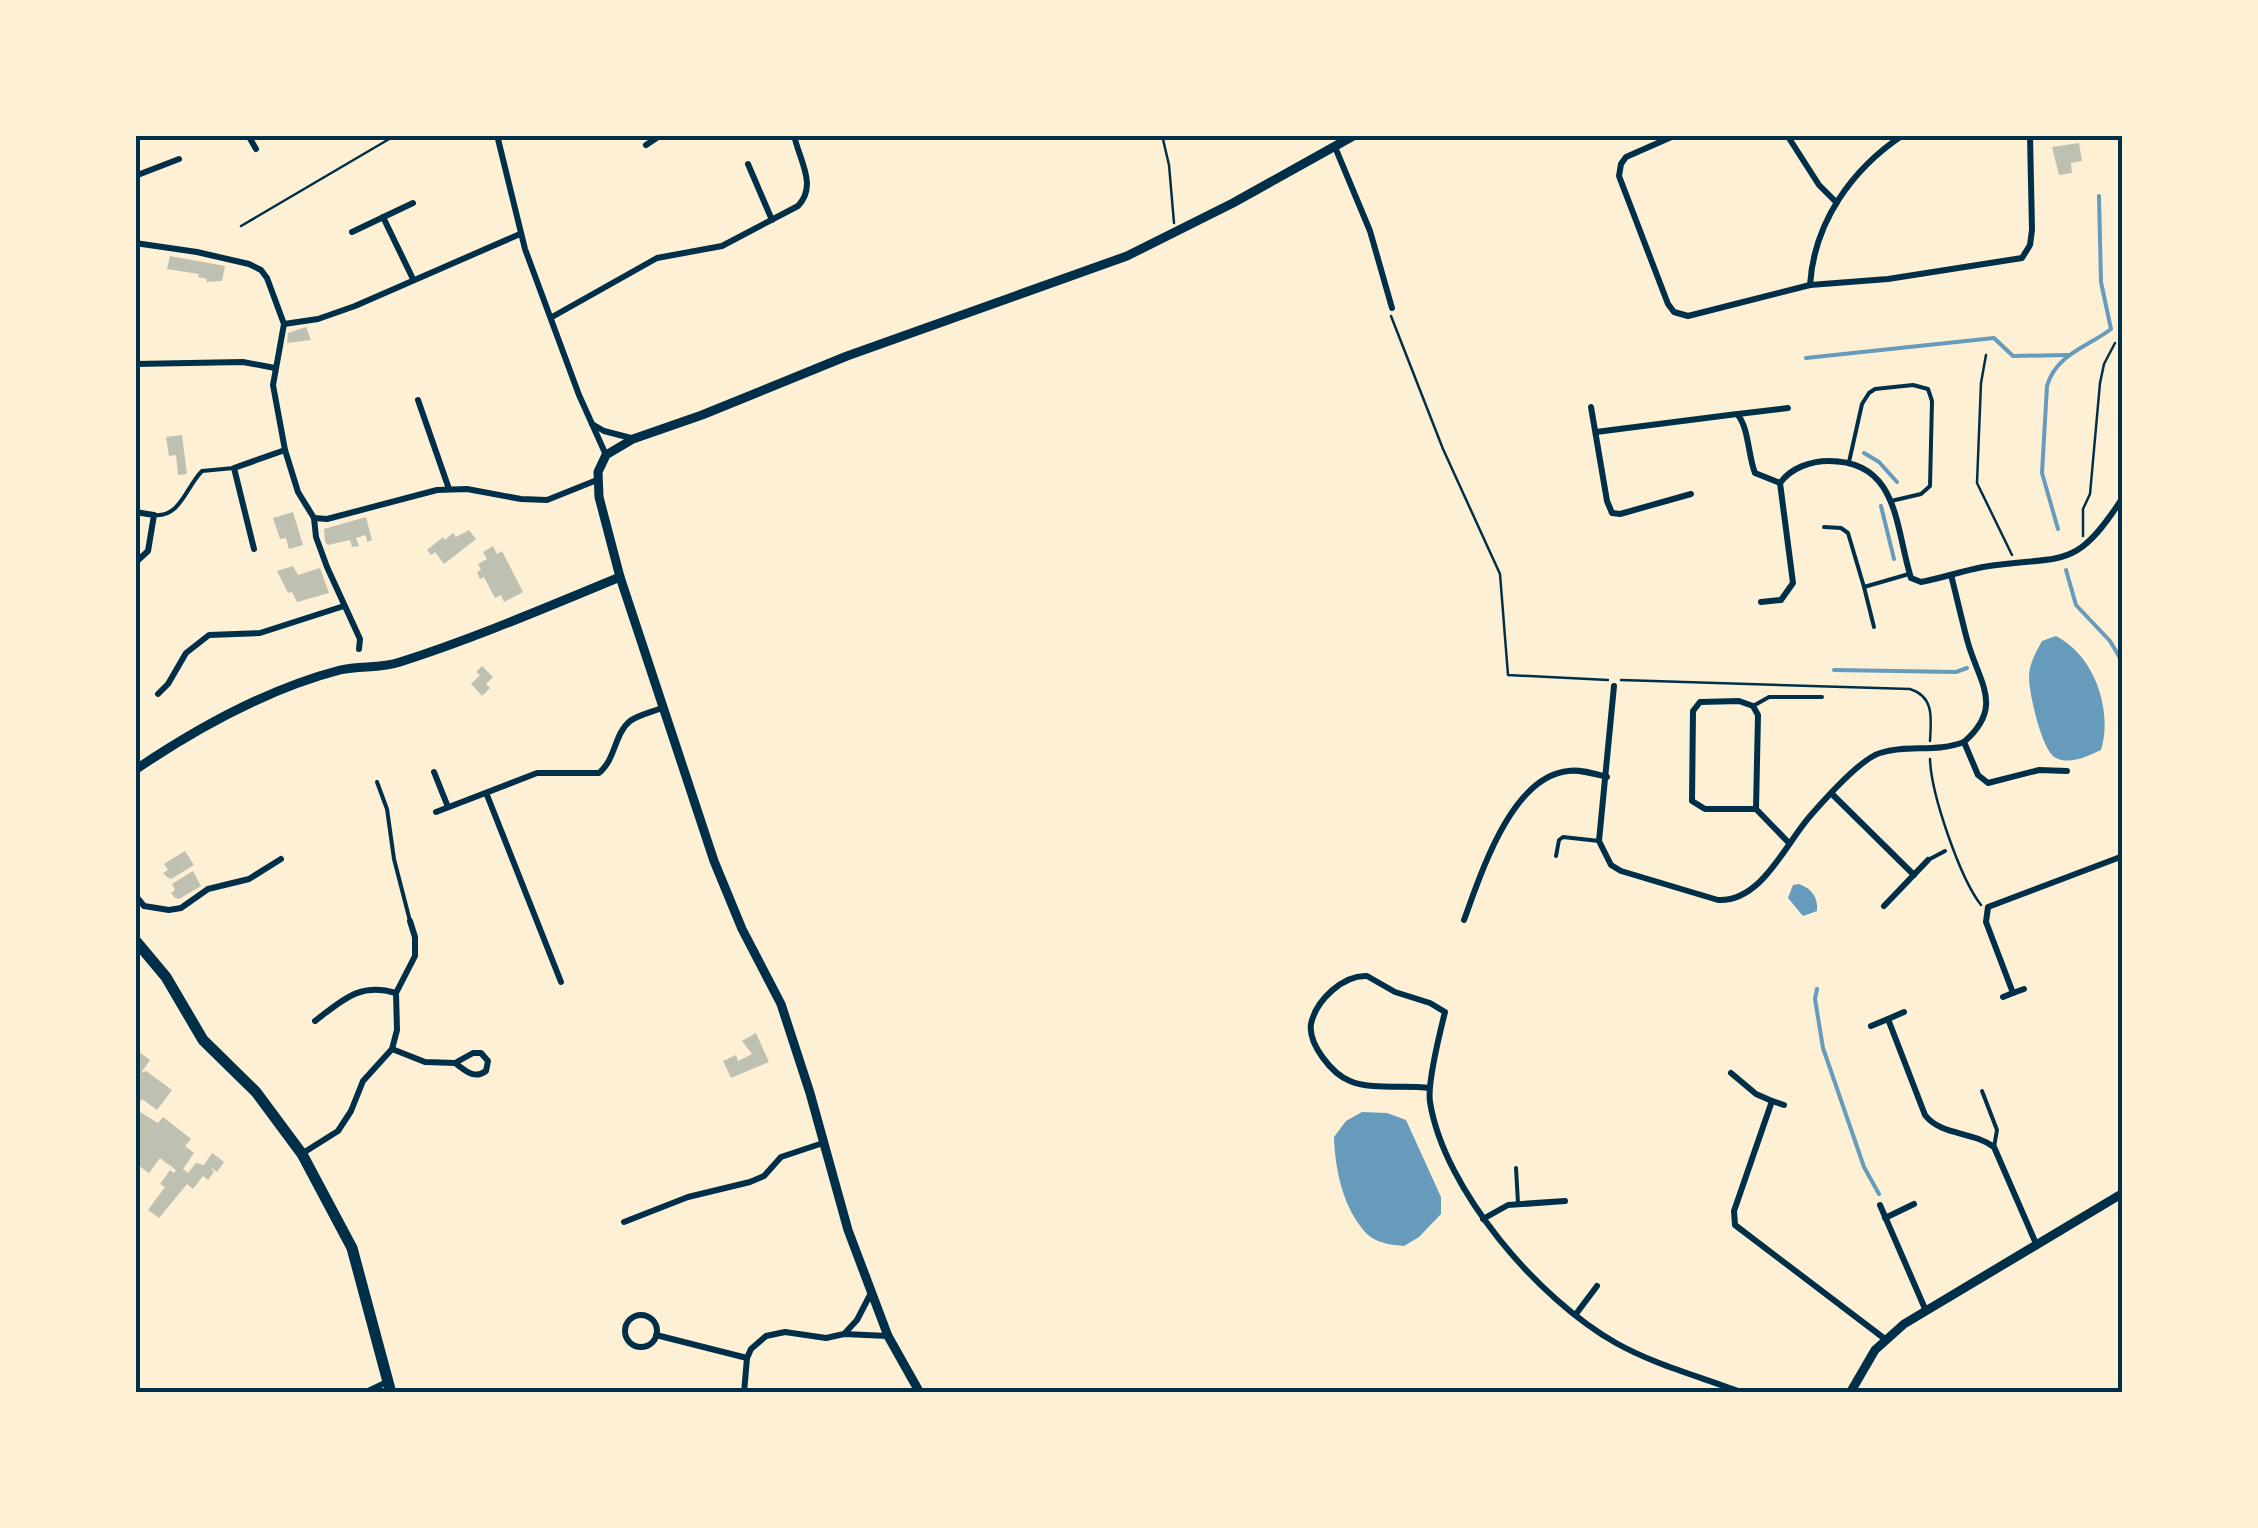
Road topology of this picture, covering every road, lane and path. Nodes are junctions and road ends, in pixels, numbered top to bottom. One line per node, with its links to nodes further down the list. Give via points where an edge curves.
1 (248, 135): 14 (street)
2 (396, 135): 22 (path)
3 (497, 135): 24 (street)
4 (661, 135): 12 (street)
5 (794, 135): 21 (street, via 808,190 802,202)
6 (1162, 135): 25 (path)
7 (1356, 135): 13 (main road)
8 (1676, 135): 28 (street, via 1626,158 1619,176 1668,304 1691,316)
9 (1786, 135): 18 (street)
10 (1903, 135): 18 (street)
11 (2030, 135): 28 (street, via 2032,230 2028,250 2017,261)
12 (646, 145)
13 (1335, 147): 25 (main road); 29 (street)
14 (256, 149)
15 (179, 159): 17 (street)
16 (748, 164): 21 (street)
17 (135, 176)
18 (1836, 202): 28 (street)
19 (413, 204): 20 (street)
20 (384, 218): 23 (street); 27 (street)
21 (772, 220): 30 (street, via 715,248 656,258)
22 (241, 226)
23 (352, 232)
24 (520, 234): 27 (street); 30 (street)
25 (1175, 234): 42 (main road)
26 (135, 243): 31 (street, via 258,268)
27 (413, 279): 31 (street, via 318,319)
28 (1810, 285)
29 (1392, 308): 69 (path, via 1443,449 1500,574)
30 (552, 318): 40 (street)
31 (284, 324): 35 (street)
32 (2115, 343): 57 (path, via 2100,383 2090,494 2082,509)
33 (1986, 355): 60 (path, via 1977,483)
34 (135, 364): 35 (street)
35 (276, 368): 43 (street, via 273,393)
36 (418, 400): 49 (street)
37 (1591, 407): 41 (street)
38 (1788, 408): 39 (street)
39 (1737, 414): 41 (street); 48 (street, via 1755,473)
40 (588, 418): 42 (street, via 604,431); 44 (street)
41 (1596, 432): 50 (street, via 1612,513)
42 (632, 438): 44 (main road)
43 (284, 450): 46 (street); 55 (street)
44 (606, 456): 47 (main road)
45 (1849, 463): 48 (street, via 1815,462); 52 (street, via 1875,477); 52 (lane, via 1868,393 1913,384 1928,389 1930,486)
46 (234, 468): 54 (lane, via 202,471 174,511); 58 (street)
47 (597, 480): 49 (street, via 547,500); 63 (main road)
48 (1780, 483): 65 (street, via 1792,583 1781,600)
49 (449, 489): 55 (street)
50 (1691, 494)
51 (2123, 497): 57 (street)
52 (1891, 501): 61 (street)
53 (135, 512): 54 (street)
54 (154, 514): 59 (street, via 148,551)
55 (314, 518): 66 (street)
56 (1824, 526): 64 (lane, via 1847,531)
57 (2084, 548): 60 (street)
58 (254, 549)
59 (135, 563)
60 (2018, 565): 62 (street)
61 (1909, 574): 62 (street, via 1921,582); 64 (lane)
62 (1951, 575): 75 (street, via 1986,702 1983,721)
63 (620, 577): 74 (main road); 76 (main road, via 382,668 344,669 294,684)
64 (1864, 587): 67 (lane)
65 (1762, 602)
66 (344, 606): 68 (street); 71 (street, via 260,632 209,635)
67 (1874, 627)
68 (359, 650)
69 (1508, 676)
70 (1614, 686): 79 (street)
71 (158, 694)
72 (1822, 697): 73 (lane, via 1769,697)
73 (1753, 706): 84 (street); 84 (street, via 1739,700 1696,706 1690,796 1705,809)
74 (662, 708): 82 (street, via 631,720 600,772 537,773); 115 (main road, via 729,900 792,1032)
75 (1964, 742): 77 (street, via 1988,783 2039,770); 81 (street, via 1880,752)
76 (135, 770)
77 (2067, 771)
78 (434, 772): 83 (street)
79 (1607, 777): 86 (street); 96 (street, via 1571,770 1551,775 1526,796 1503,827)
80 (377, 782): 97 (lane)
81 (1832, 794): 87 (street); 93 (street)
82 (488, 795): 83 (street); 99 (street)
83 (448, 807): 85 (street)
84 (1756, 809): 87 (street)
85 (436, 812)
86 (1599, 841): 87 (street, via 1622,871 1728,901 1748,894); 89 (lane, via 1563,837)
87 (1789, 843)
88 (1945, 852): 92 (lane)
89 (1556, 856)
90 (2123, 856): 102 (street, via 1988,907 1986,922)
91 (281, 859): 94 (street, via 250,879 212,886 181,908 144,906)
92 (1928, 860): 93 (street)
93 (1914, 875): 95 (street)
94 (135, 895)
95 (1884, 906)
96 (1464, 920)
97 (410, 921): 101 (street, via 415,956)
98 (135, 940): 117 (highway, via 203,1040 256,1092)
99 (561, 982)
100 (2024, 989): 102 (street)
101 (396, 992): 106 (street, via 362,990); 108 (street)
102 (2013, 993): 103 (street)
103 (2004, 997)
104 (1904, 1012): 105 (street)
105 (1888, 1019): 107 (street); 116 (street, via 1926,1118)
106 (315, 1020)
107 (1871, 1026)
108 (392, 1049): 109 (street, via 416,1060); 117 (street, via 363,1081 338,1131)
109 (455, 1063): 109 (street, via 477,1052 488,1064 476,1076)
110 (1730, 1073): 113 (street)
111 (1429, 1088): 111 (street, via 1352,1083 1327,1062 1315,1046 1312,1020 1345,980 1375,978 1445,1012); 124 (street, via 1436,1125)
112 (1982, 1091): 116 (lane, via 1997,1130)
113 (1772, 1101): 114 (street); 135 (street, via 1735,1224)
114 (1784, 1105)
115 (823, 1143): 126 (street, via 781,1157 750,1182); 129 (main road)
116 (1994, 1147): 127 (street)
117 (302, 1154): 138 (highway, via 352,1248)
118 (1516, 1168): 121 (lane)
119 (2123, 1193): 127 (main road)
120 (1565, 1200): 121 (street)
121 (1518, 1203): 124 (street)
122 (1914, 1204): 125 (street)
123 (1880, 1205): 125 (street)
124 (1483, 1218): 131 (street)
125 (1885, 1218): 130 (street)
126 (624, 1222)
127 (2037, 1246): 130 (main road)
128 (1597, 1286): 131 (street)
129 (871, 1292): 133 (street); 134 (main road)
130 (1926, 1311): 135 (main road)
131 (1576, 1314): 137 (street, via 1620,1346)
132 (656, 1334): 132 (street, via 651,1344 631,1344 628,1320 643,1315 656,1324); 136 (street)
133 (844, 1334): 134 (street); 136 (street, via 774,1333)
134 (888, 1336): 141 (main road)
135 (1885, 1340): 144 (main road)
136 (747, 1358): 140 (street)
137 (1715, 1382): 142 (street); 143 (street)
138 (389, 1388): 139 (street)
139 (364, 1393)
140 (744, 1393)
141 (920, 1393)
142 (1711, 1393)
143 (1744, 1393)
144 (1850, 1393)

